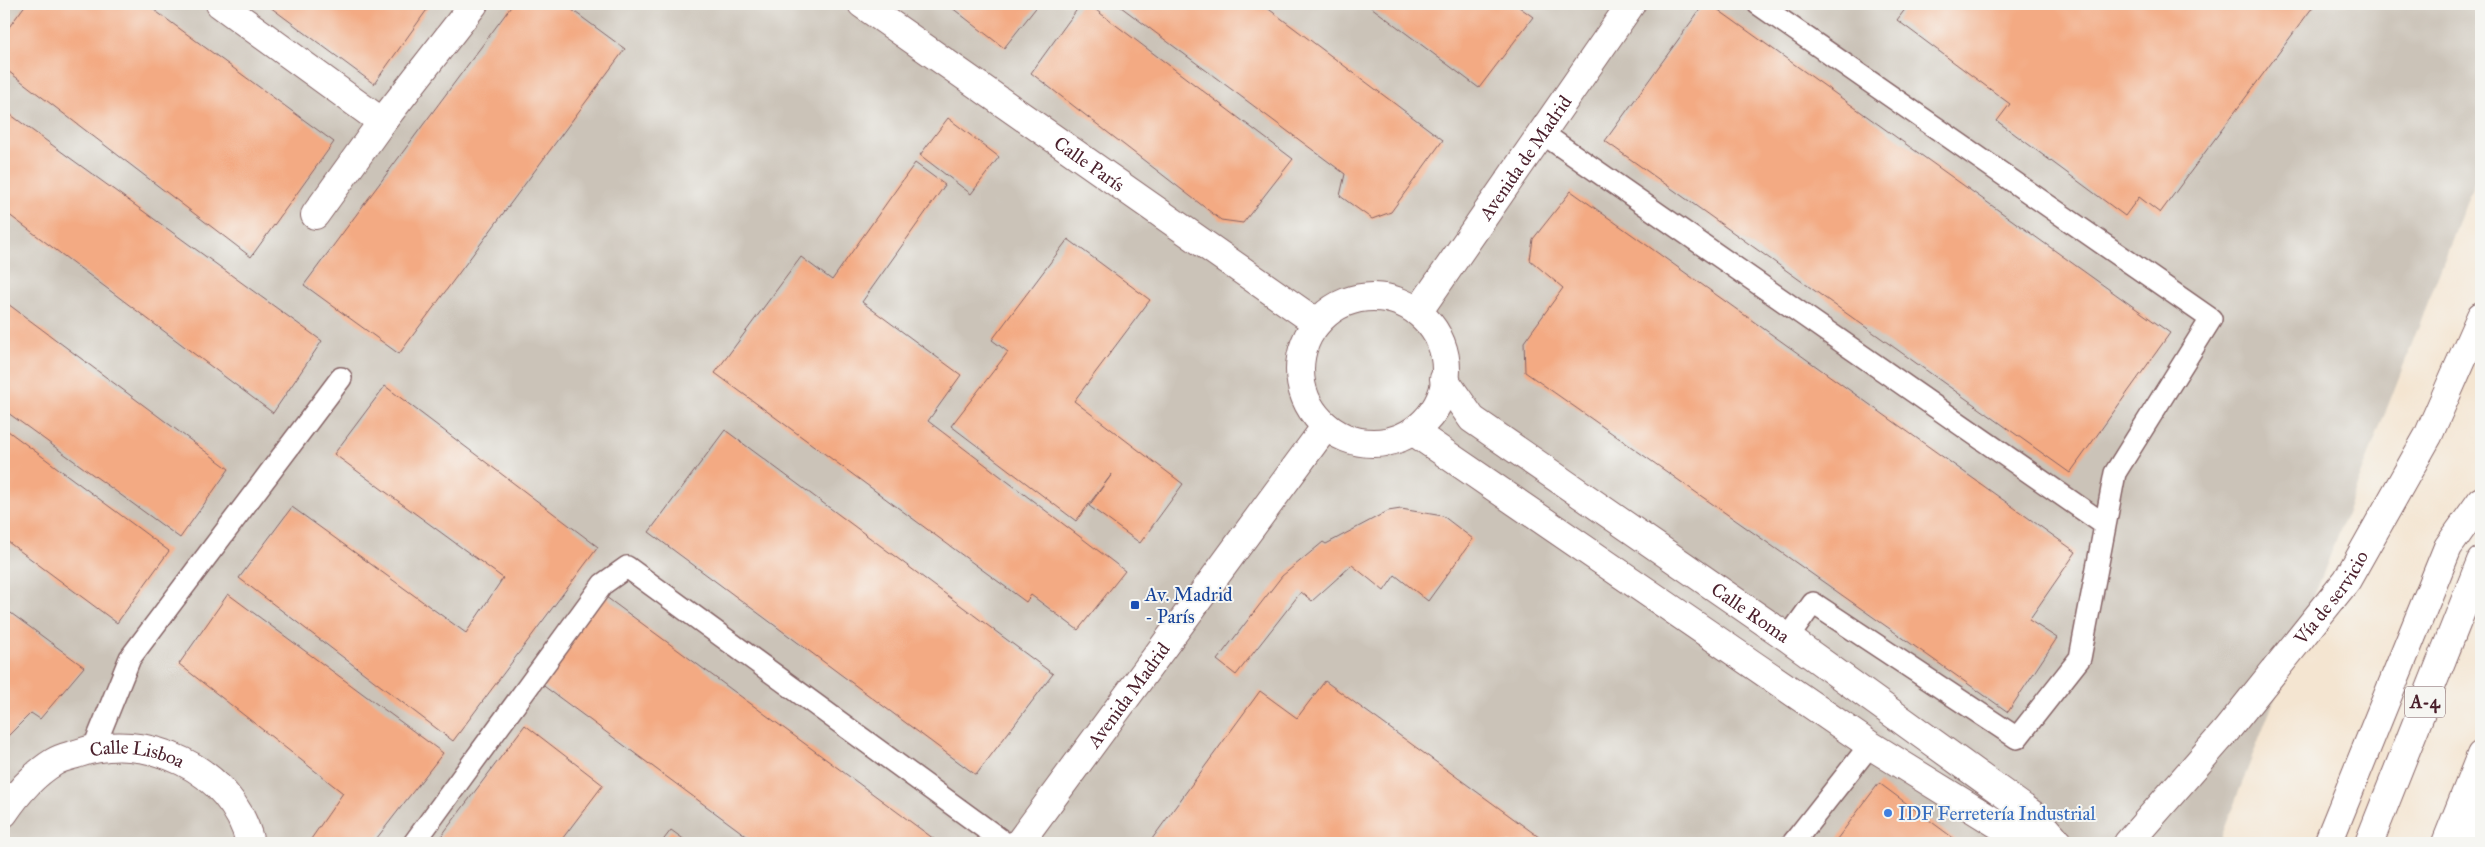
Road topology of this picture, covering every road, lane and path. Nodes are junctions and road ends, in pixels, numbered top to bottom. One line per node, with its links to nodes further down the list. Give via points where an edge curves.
1 (220, 4): 6 (main road)
2 (474, 4): 6 (main road)
3 (862, 4): 11 (main road, Calle París)
4 (1631, 4): 7 (main road, Avenida de Madrid)
5 (1758, 4): 17 (lane, via 2211,319 2115,473)
6 (382, 122): 8 (main road)
7 (1542, 133): 9 (main road, Avenida de Madrid); 17 (lane)
8 (315, 215)
9 (1418, 312): 11 (main road, via 1395,300 1365,297 1339,305); 13 (main road, via 1428,321 1442,344 1447,366)
10 (2481, 316): 31 (main road, Vía de servicio, via 2428,436 2348,580 2226,731)
11 (1316, 323): 14 (main road, via 1301,358 1303,391 1315,415)
12 (341, 378): 21 (lane, via 130,658)
13 (1444, 379): 15 (main road, via 1440,400 1432,414); 19 (main road, Calle Roma, via 1472,419)
14 (1326, 426): 15 (main road, via 1348,439 1368,444 1394,441); 27 (main road, Avenida Madrid)
15 (1414, 432): 20 (main road)
16 (2481, 501): 32 (main road, via 2448,547)
17 (2105, 526): 19 (lane, via 2080,658 2017,738 1814,603)
18 (2481, 561): 33 (main road, A-4)
19 (1788, 638): 30 (main road, Calle Roma, via 2036,817)
20 (1870, 745): 28 (lane); 29 (main road)
21 (94, 747): 23 (main road, Calle Lisboa, via 56,761 24,785); 24 (main road, Calle Lisboa, via 141,746 185,760 221,789 246,828)
22 (2479, 760): 34 (main road); 35 (main road)
23 (4, 812)
24 (250, 843)
25 (414, 843): 26 (lane, via 604,584 628,567)
26 (1005, 843)
27 (1019, 843)
28 (1793, 843)
29 (2028, 843)
30 (2059, 843)
31 (2128, 843)
32 (2328, 843)
33 (2369, 843)
34 (2446, 843)
35 (2470, 843)

